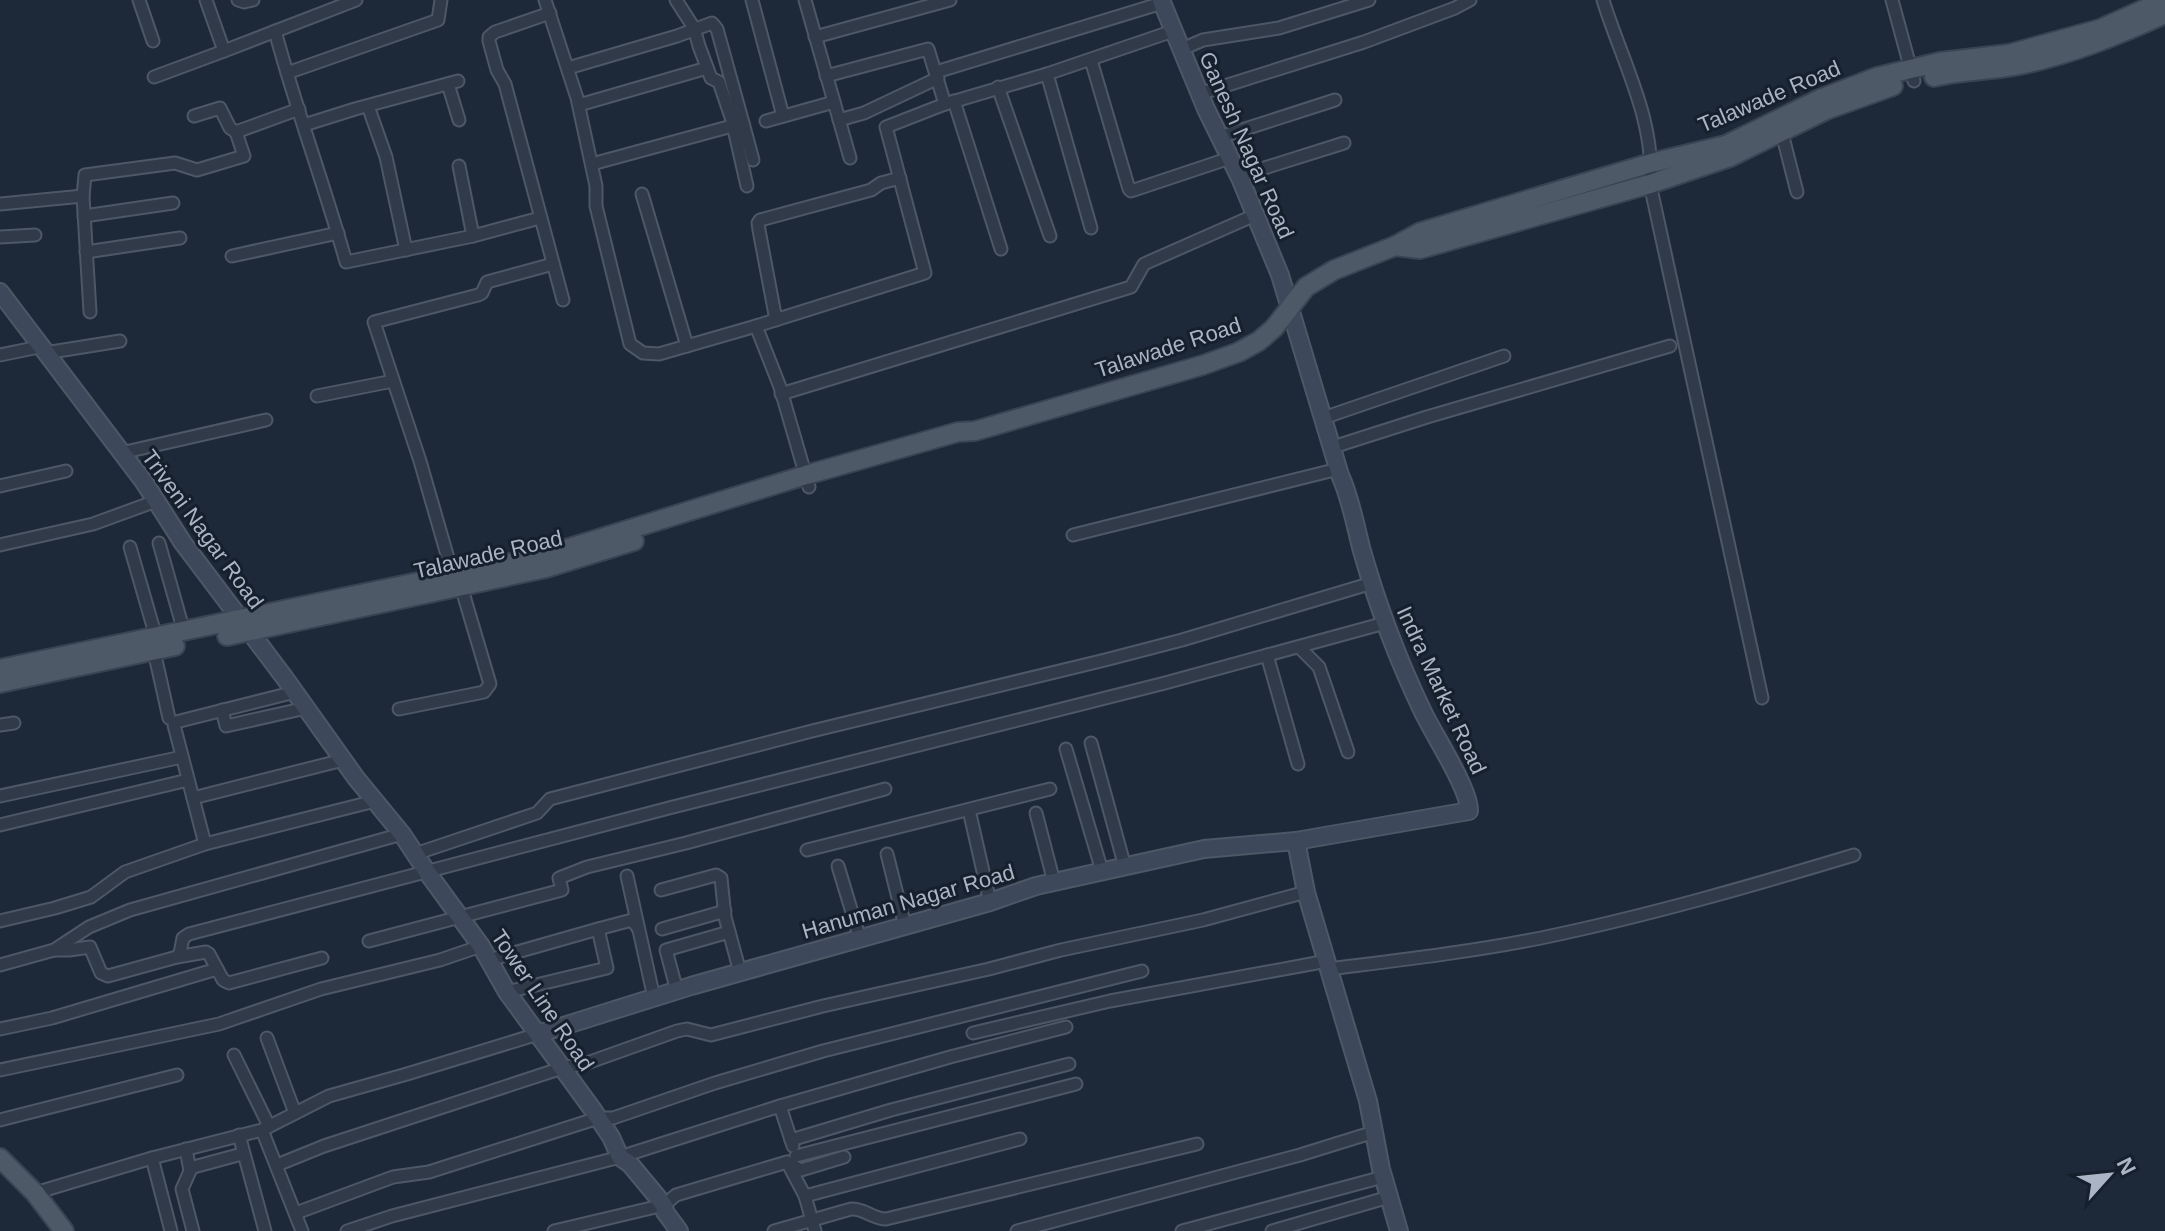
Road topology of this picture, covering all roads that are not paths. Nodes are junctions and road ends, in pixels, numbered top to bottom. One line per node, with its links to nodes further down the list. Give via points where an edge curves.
1 (139, 0): 25 (street)
2 (206, 0): 27 (street)
3 (238, 0): 4 (street)
4 (253, 0)
5 (356, 0): 22 (street)
6 (441, 0): 31 (street, via 438,20)
7 (546, 0): 19 (street)
8 (676, 0): 21 (street)
9 (752, 0): 46 (street)
10 (805, 0): 24 (street)
11 (950, 0): 24 (street)
12 (1369, 0): 18 (street)
13 (1470, 0): 38 (street, via 1364,42)
14 (1603, 0): 59 (street, via 1642,115)
15 (1892, 0): 34 (street)
16 (2165, 0): 34 (main road, Talawade Road, via 2100,29 2009,54 1940,62)
17 (1161, 1): 23 (street, Ganesh Nagar Road); 33 (street)
18 (1339, 4): 26 (street, via 1279,28 1203,40)
19 (550, 13): 29 (street); 73 (street, via 489,37)
20 (2165, 14): 34 (main road, Talawade Road, via 2104,41 2011,67)
21 (694, 28): 29 (street); 30 (street); 51 (street, via 712,23 717,29)
22 (275, 31): 27 (street); 31 (street)
23 (1173, 31): 26 (street, Ganesh Nagar Road); 28 (street)
24 (815, 37): 35 (street)
25 (153, 41)
26 (1182, 49): 38 (street, Ganesh Nagar Road)
27 (224, 51): 36 (street)
28 (1091, 60): 32 (street); 57 (street, via 1131,191)
29 (568, 68): 42 (street)
30 (707, 68): 42 (street); 51 (street)
31 (287, 73): 44 (street)
32 (1047, 74): 37 (street); 74 (street)
33 (937, 75): 35 (street, via 928,49); 41 (street); 48 (street, via 864,113)
34 (1912, 75): 53 (main road, Talawade Road); 59 (main road, Talawade Road, via 1877,77 1726,145)
35 (826, 76): 40 (street)
36 (154, 77)
37 (998, 87): 41 (street); 78 (street)
38 (1199, 94): 54 (street, Ganesh Nagar Road)
39 (1335, 100): 54 (street)
40 (834, 102): 46 (street); 48 (street)
41 (950, 102): 63 (street, via 886,127); 82 (street)
42 (579, 105): 60 (street)
43 (368, 106): 47 (street, via 453,83); 50 (street); 83 (street, via 386,157)
44 (299, 109): 50 (street); 52 (street)
45 (194, 116): 52 (street, via 220,108)
46 (783, 116): 49 (street)
47 (459, 120)
48 (839, 120): 56 (street)
49 (766, 121)
50 (304, 125): 75 (street)
51 (739, 125): 58 (street); 60 (street); 65 (street)
52 (236, 132): 68 (street, via 244,156 197,170 175,163 85,175)
53 (1782, 133): 64 (main road, Talawade Road); 66 (street)
54 (1220, 137): 57 (street, Ganesh Nagar Road)
55 (1344, 143): 62 (street)
56 (850, 158)
57 (1230, 158): 62 (street, Ganesh Nagar Road)
58 (753, 160)
59 (1651, 163): 64 (street); 81 (main road, Talawade Road, via 1421,232)
60 (592, 164): 94 (street, via 596,206 630,344 643,353 659,354)
61 (459, 166): 77 (street)
62 (1239, 176): 71 (street, Ganesh Nagar Road)
63 (900, 178): 91 (street, via 760,220); 91 (street, via 925,273)
64 (1650, 184): 81 (main road, Talawade Road, via 1420,249); 126 (street)
65 (747, 186)
66 (1797, 192)
67 (642, 194): 94 (street)
68 (83, 196): 70 (street); 72 (street)
69 (173, 203): 72 (street)
70 (0, 204)
71 (1255, 215): 89 (street, Ganesh Nagar Road); 100 (street, via 1144,264 1131,287)
72 (84, 216): 84 (street)
73 (540, 218): 77 (street); 86 (street)
74 (1091, 228)
75 (338, 233): 83 (street, via 346,262); 85 (street)
76 (35, 235): 79 (street)
77 (473, 236): 83 (street)
78 (1050, 236)
79 (0, 237)
80 (180, 238): 84 (street)
81 (1395, 246): 89 (main road, Talawade Road, via 1334,270 1306,287)
82 (1001, 249)
83 (406, 250)
84 (86, 252): 90 (street)
85 (232, 256)
86 (553, 264): 88 (street); 99 (street, via 487,282 478,295 374,322)
87 (0, 292): 96 (street, Triveni Nagar Road)
88 (563, 300)
89 (1289, 310): 102 (street, Indra Market Road); 108 (main road, Talawade Road, via 1259,341 1203,365)
90 (90, 312)
91 (776, 320): 92 (street)
92 (756, 326): 94 (street); 100 (street)
93 (120, 341): 96 (street)
94 (687, 346)
95 (1670, 346): 104 (street)
96 (42, 349): 97 (street); 105 (street, Triveni Nagar Road)
97 (0, 355)
98 (1504, 356): 102 (street)
99 (393, 381): 101 (street); 115 (street)
100 (781, 394): 108 (street)
101 (317, 396)
102 (1323, 418): 104 (street, Indra Market Road)
103 (266, 420): 105 (street)
104 (1333, 447): 106 (street, Indra Market Road)
105 (121, 453): 110 (street, Triveni Nagar Road)
106 (1338, 469): 111 (street); 116 (street, Indra Market Road)
107 (66, 471): 109 (street)
108 (808, 481): 115 (main road, Talawade Road, via 552,560)
109 (0, 486)
110 (156, 501): 113 (street, via 93,524); 118 (street, Triveni Nagar Road)
111 (1073, 535)
112 (159, 543): 119 (street)
113 (0, 545)
114 (130, 547): 120 (street)
115 (457, 583): 118 (main road, Talawade Road); 128 (street, via 489,688)
116 (1372, 583): 117 (street, Indra Market Road); 152 (street, via 1182,640 550,799 537,813)
117 (1385, 623): 121 (street); 149 (street, Indra Market Road, via 1434,735 1465,790 1469,811)
118 (245, 626): 119 (main road, Talawade Road); 120 (main road, Talawade Road); 125 (street, Triveni Nagar Road)
119 (184, 632): 120 (main road, Talawade Road)
120 (155, 644): 123 (main road, Talawade Road); 124 (main road, Talawade Road); 130 (street)
121 (1299, 647): 122 (street); 135 (street, via 1319,667)
122 (1267, 655): 138 (street); 158 (street)
123 (0, 669)
124 (0, 683)
125 (295, 692): 127 (street, Triveni Nagar Road); 129 (street)
126 (1762, 698)
127 (306, 708): 129 (street, via 226,726); 137 (street, Triveni Nagar Road)
128 (399, 709)
129 (222, 710): 136 (street, via 176,722)
130 (169, 718)
131 (14, 723): 132 (street)
132 (0, 725)
133 (1091, 743): 156 (street)
134 (1066, 749): 157 (street)
135 (1348, 752)
136 (182, 757): 139 (street); 142 (street)
137 (343, 760): 143 (street, Triveni Nagar Road); 144 (street)
138 (1298, 764)
139 (188, 780): 144 (street); 147 (street)
140 (885, 789): 165 (street, via 587,867 559,878 562,890)
141 (1050, 789): 145 (street)
142 (0, 796)
143 (372, 797): 148 (street, Tower Line Road); 150 (street)
144 (193, 798): 150 (street)
145 (969, 810): 151 (street); 163 (street)
146 (1036, 813): 160 (street)
147 (0, 825)
148 (402, 834): 152 (street, Tower Line Road); 174 (street, via 130,910 89,927)
149 (1296, 841): 156 (street, Hanuman Nagar Road, via 1204,849); 162 (street)
150 (205, 844): 166 (street, via 125,872 91,897)
151 (807, 850)
152 (415, 854): 158 (street, Tower Line Road)
153 (887, 854): 167 (street)
154 (1854, 855): 179 (street, via 1745,888 1543,937 1425,957)
155 (838, 866): 172 (street)
156 (1125, 867): 157 (street, Hanuman Nagar Road)
157 (1102, 871): 160 (street, Hanuman Nagar Road)
158 (427, 872): 165 (street, Tower Line Road); 176 (street, via 189,934)
159 (627, 876): 168 (street)
160 (1054, 882): 163 (street, Hanuman Nagar Road)
161 (661, 890): 164 (street, via 719,876)
162 (1306, 892): 179 (street); 193 (street, via 711,1035 677,1031)
163 (990, 902): 167 (street, Hanuman Nagar Road)
164 (725, 911): 170 (street); 171 (street)
165 (460, 918): 173 (street); 175 (street, Tower Line Road)
166 (0, 921)
167 (905, 926): 172 (street, Hanuman Nagar Road)
168 (638, 928): 169 (street, via 632,920); 185 (street)
169 (598, 929): 175 (street); 184 (street, via 607,968)
170 (662, 929)
171 (729, 932): 182 (street); 183 (street, via 666,950)
172 (860, 939): 182 (street, Hanuman Nagar Road)
173 (369, 941)
174 (54, 950): 176 (street, via 90,947 101,973 108,976); 178 (street)
175 (485, 953): 184 (street, Tower Line Road); 194 (street, via 321,989 219,1024)
176 (177, 957): 180 (street, via 206,952)
177 (322, 958): 180 (street, via 229,983)
178 (0, 965)
179 (1328, 965): 188 (street, via 1110,1001); 202 (street)
180 (217, 969): 187 (street)
181 (1142, 971): 199 (street, via 823,1051 613,1118)
182 (740, 972): 183 (street, Hanuman Nagar Road)
183 (677, 991): 185 (street, Hanuman Nagar Road)
184 (507, 992): 189 (street, Tower Line Road)
185 (654, 998): 189 (street, Hanuman Nagar Road)
186 (1066, 1027): 197 (street)
187 (0, 1029)
188 (973, 1033)
189 (538, 1034): 193 (street, Tower Line Road); 198 (street, via 329,1096)
190 (267, 1038): 198 (street)
191 (234, 1055): 201 (street)
192 (1069, 1064): 205 (street)
193 (562, 1068): 199 (street, Tower Line Road); 214 (street)
194 (0, 1070)
195 (177, 1075): 200 (street)
196 (1076, 1084): 213 (street)
197 (780, 1106): 205 (street); 209 (street)
198 (295, 1113): 201 (street)
199 (598, 1118): 209 (street, Tower Line Road); 221 (street, via 429,1172 393,1177)
200 (0, 1120)
201 (266, 1128): 203 (street); 214 (street)
202 (1374, 1132): 216 (street); 232 (street)
203 (236, 1136): 207 (street); 208 (street); 226 (street)
204 (1020, 1139): 218 (street)
205 (791, 1140): 213 (street)
206 (1197, 1144): 222 (street, via 886,1219 858,1208)
207 (186, 1149): 212 (street); 215 (street)
208 (238, 1155): 215 (street); 226 (street)
209 (620, 1157): 220 (street, Tower Line Road); 228 (street)
210 (844, 1157): 213 (street, via 801,1170)
211 (0, 1158): 217 (main road)
212 (152, 1158): 217 (street); 224 (street)
213 (791, 1159): 218 (street); 220 (street, via 676,1195)
214 (277, 1165): 221 (street)
215 (190, 1168): 225 (street, via 182,1189)
216 (1383, 1177): 219 (street); 233 (street)
217 (35, 1193): 223 (main road)
218 (805, 1196): 222 (street)
219 (1389, 1197): 234 (street); 235 (street)
220 (664, 1205): 229 (street); 230 (street, Tower Line Road)
221 (296, 1213): 227 (street)
222 (814, 1226): 231 (street)
223 (64, 1231)
224 (171, 1231)
225 (193, 1231)
226 (263, 1231)
227 (302, 1231)
228 (347, 1231)
229 (554, 1231)
230 (679, 1231)
231 (774, 1231)
232 (1017, 1231)
233 (1182, 1231)
234 (1272, 1231)
235 (1399, 1231)

